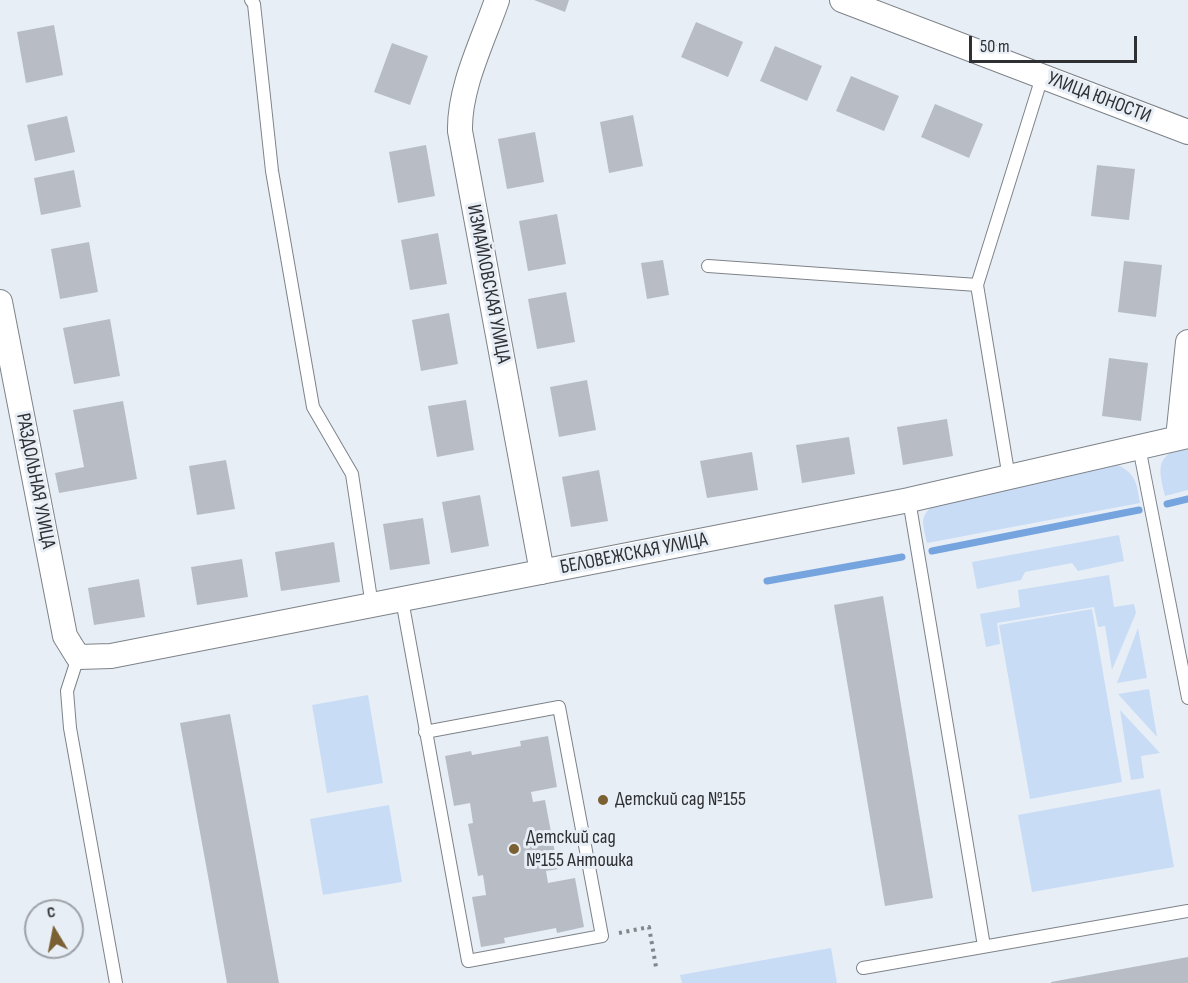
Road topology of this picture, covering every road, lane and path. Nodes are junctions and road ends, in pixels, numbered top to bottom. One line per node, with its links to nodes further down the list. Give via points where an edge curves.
1 (251, 0): 16 (lane, via 272,171 313,407 352,474)
2 (497, 0): 14 (street, ИЗМАЙЛОВСКАЯ УЛИЦА, via 459,113 460,131)
3 (842, 0): 4 (street, УЛИЦА ЮНОСТИ)
4 (1042, 76): 5 (street, УЛИЦА ЮНОСТИ); 7 (lane)
5 (1188, 132)
6 (708, 266): 7 (lane)
7 (977, 285): 12 (lane)
8 (0, 302): 17 (street, РАЗДОЛЬНАЯ УЛИЦА, via 65,636)
9 (1188, 342): 10 (street)
10 (1183, 436): 11 (street, БЕЛОВЕЖСКАЯ УЛИЦА)
11 (1139, 447): 12 (street, БЕЛОВЕЖСКАЯ УЛИЦА); 18 (lane)
12 (1009, 478): 13 (street, БЕЛОВЕЖСКАЯ УЛИЦА)
13 (909, 500): 14 (street, БЕЛОВЕЖСКАЯ УЛИЦА); 22 (lane)
14 (542, 572): 15 (street, БЕЛОВЕЖСКАЯ УЛИЦА)
15 (402, 600): 16 (street, БЕЛОВЕЖСКАЯ УЛИЦА); 19 (lane)
16 (372, 606): 17 (street, БЕЛОВЕЖСКАЯ УЛИЦА, via 111,656)
17 (78, 657): 25 (lane, via 67,691 70,728)
18 (1188, 698)
19 (425, 732): 21 (lane, via 468,961); 21 (lane, via 560,707)
20 (1188, 911): 22 (lane)
21 (602, 936): 23 (path, via 649,927)
22 (984, 946): 24 (lane)
23 (656, 967)
24 (863, 968)
25 (116, 983)

